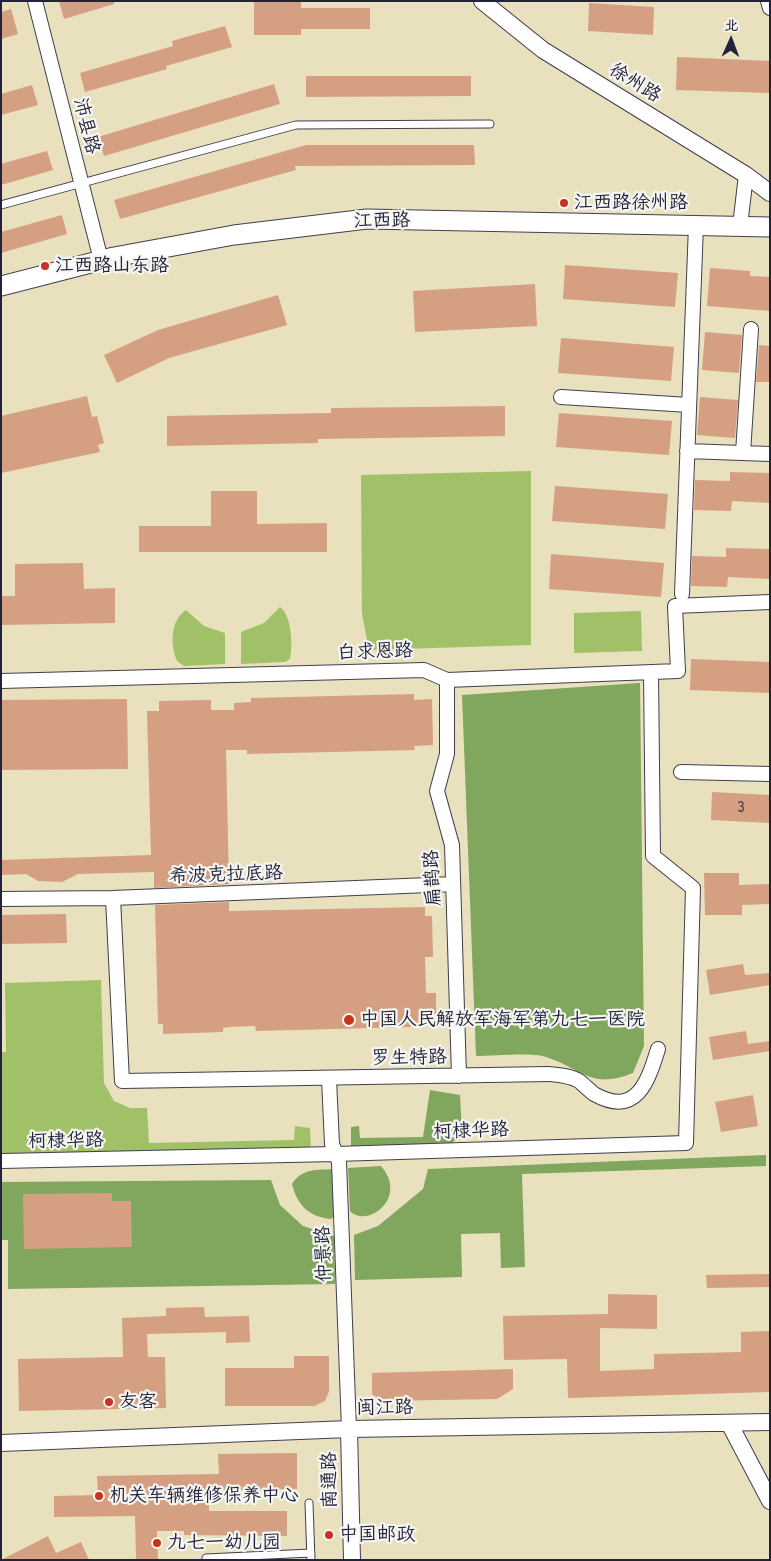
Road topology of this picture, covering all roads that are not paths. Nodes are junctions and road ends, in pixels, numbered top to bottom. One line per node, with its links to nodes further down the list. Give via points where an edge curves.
1 (35, 1): 7 (street, 沛县路)
2 (482, 1): 6 (street, 徐州路, via 544,50)
3 (768, 1): 4 (street)
4 (770, 8)
5 (490, 124): 7 (lane, via 296,125)
6 (746, 175): 8 (street, 徐州路); 11 (street)
7 (82, 184): 9 (lane); 13 (street, 沛县路)
8 (770, 193)
9 (1, 205)
10 (696, 225): 11 (main road, 江西路); 13 (main road, 江西路, via 368,219 234,235); 17 (street)
11 (740, 226): 12 (main road, 江西路)
12 (770, 228)
13 (101, 260): 14 (main road, 江西路)
14 (1, 286)
15 (751, 329): 19 (street)
16 (561, 397): 17 (street)
17 (689, 405): 18 (street)
18 (687, 451): 19 (street); 21 (street)
19 (742, 453): 20 (street)
20 (770, 454)
21 (682, 594)
22 (770, 602): 23 (street, 白求恩路, via 675,606 678,672)
23 (651, 673): 24 (street, 白求恩路); 34 (street, 柯棣华路, via 653,856 693,888 686,1143)
24 (447, 680): 25 (street, 白求恩路, via 424,670); 28 (street, 扁鹊路, via 447,754 437,791 452,845)
25 (1, 682)
26 (681, 772): 27 (street)
27 (770, 774)
28 (453, 884): 29 (street, 希波克拉底路); 32 (street, 扁鹊路)
29 (113, 898): 30 (street, 希波克拉底路); 33 (street, 罗生特路, via 122,1081)
30 (1, 900)
31 (658, 1049): 32 (street, 罗生特路, via 643,1090 627,1100 612,1101 565,1076)
32 (459, 1076): 33 (street, 罗生特路)
33 (329, 1079): 34 (street, 仲景路, via 332,1144)
34 (336, 1154): 35 (street, 柯棣华路); 38 (street, 仲景路, via 339,1162)
35 (1, 1161)
36 (770, 1422): 37 (street, 闽江路)
37 (729, 1424): 38 (street, 闽江路); 40 (street)
38 (349, 1429): 39 (street, 闽江路); 44 (street, 南通路)
39 (1, 1443)
40 (770, 1501)
41 (309, 1503): 42 (lane)
42 (311, 1557): 43 (lane)
43 (206, 1558)
44 (352, 1560)

